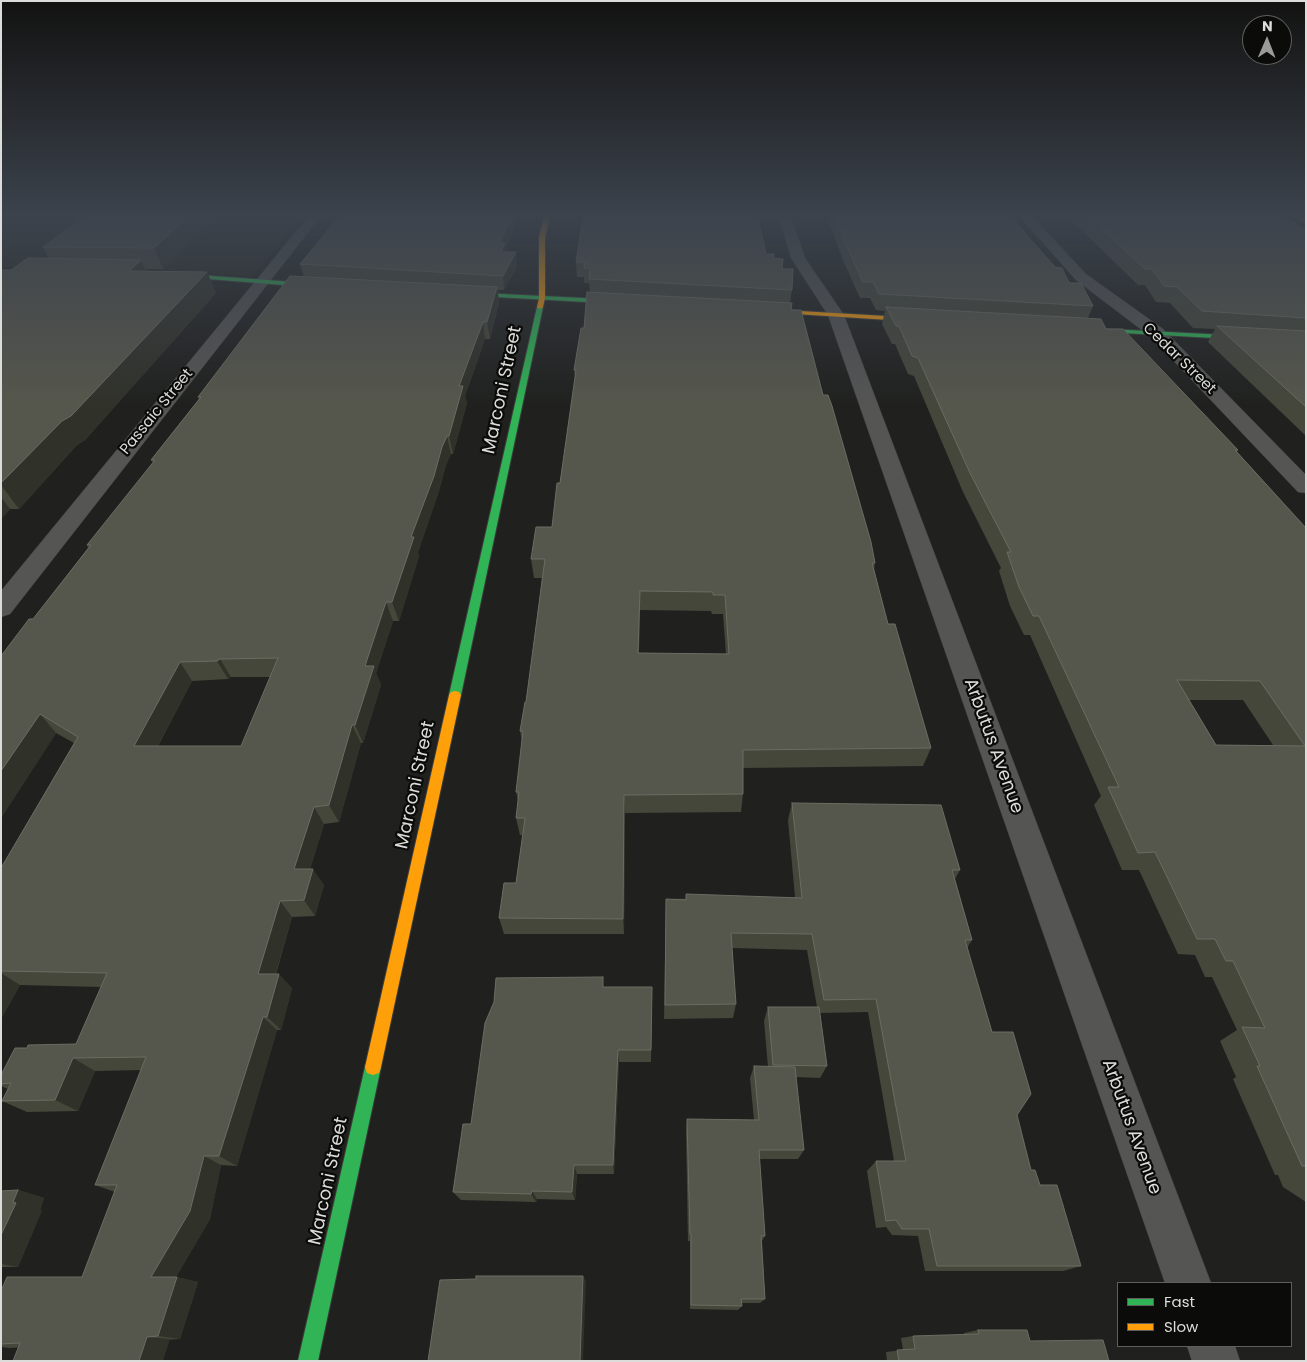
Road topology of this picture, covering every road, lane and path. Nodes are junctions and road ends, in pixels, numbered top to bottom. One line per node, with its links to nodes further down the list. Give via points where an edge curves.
1 (230, 281): 6 (street)
2 (262, 281): 6 (street, Passaic Street)
3 (542, 281): 9 (street, Marconi Street)
4 (813, 281): 12 (street, Arbutus Avenue)
5 (1086, 281): 15 (street, Cedar Street)
6 (260, 283): 7 (street); 18 (street, Passaic Street)
7 (328, 287)
8 (448, 293): 9 (street)
9 (542, 298): 10 (street); 21 (street, Marconi Street)
10 (630, 303)
11 (758, 311): 12 (street)
12 (836, 315): 13 (street); 19 (street, Arbutus Avenue)
13 (933, 321)
14 (1079, 329): 15 (street)
15 (1156, 333): 16 (street); 17 (street, Cedar Street)
16 (1306, 341)
17 (1306, 487)
18 (1, 608)
19 (1188, 1282)
20 (1211, 1347): 22 (street)
21 (308, 1361)
22 (1216, 1361)

